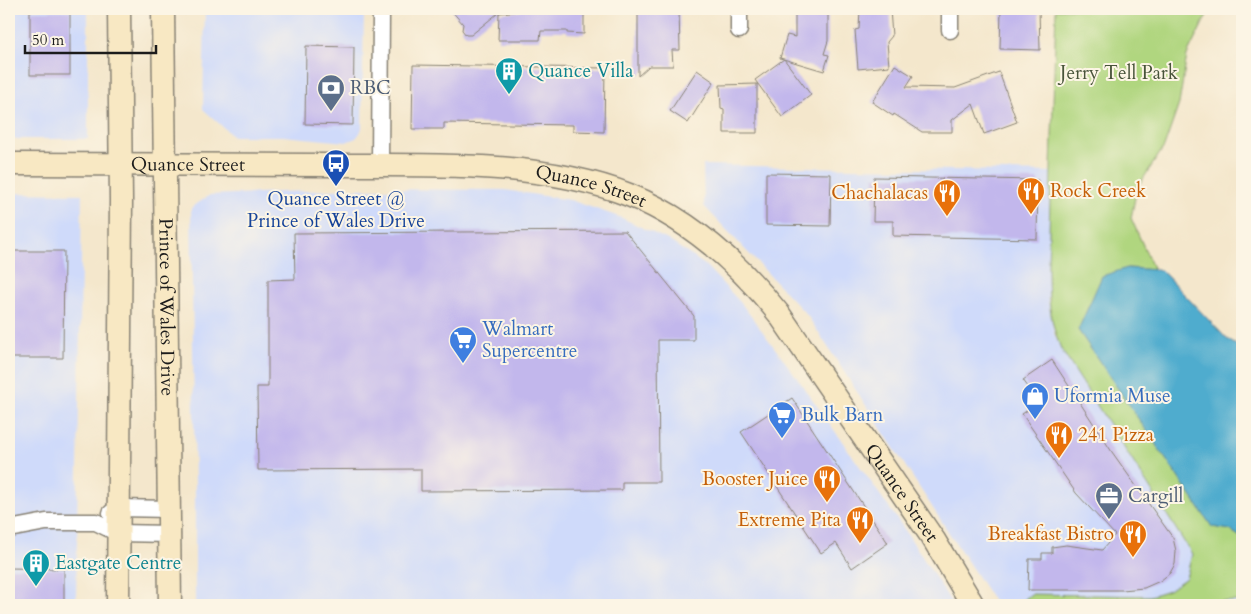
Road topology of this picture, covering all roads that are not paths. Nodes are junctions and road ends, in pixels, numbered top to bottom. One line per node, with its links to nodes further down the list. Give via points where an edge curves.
1 (120, 9): 9 (main road)
2 (164, 9): 10 (main road, Prince of Wales Drive)
3 (381, 9): 11 (street)
4 (739, 9): 6 (street)
5 (950, 9): 7 (street)
6 (738, 30)
7 (950, 30)
8 (9, 164): 9 (main road, Quance Street)
9 (121, 164): 10 (main road, Quance Street); 12 (main road)
10 (164, 164): 11 (main road, Quance Street); 13 (main road, Prince of Wales Drive)
11 (380, 165): 20 (main road, Quance Street, via 508,169 552,174 630,196 701,235 756,286 778,314 934,540)
12 (118, 508): 13 (street); 14 (street); 16 (main road)
13 (170, 509): 17 (main road, Prince of Wales Drive)
14 (96, 522): 15 (street, via 46,522); 16 (street)
15 (9, 529)
16 (118, 533): 17 (street); 18 (main road)
17 (170, 534): 19 (main road, Prince of Wales Drive)
18 (118, 605)
19 (170, 605)
20 (973, 605)

